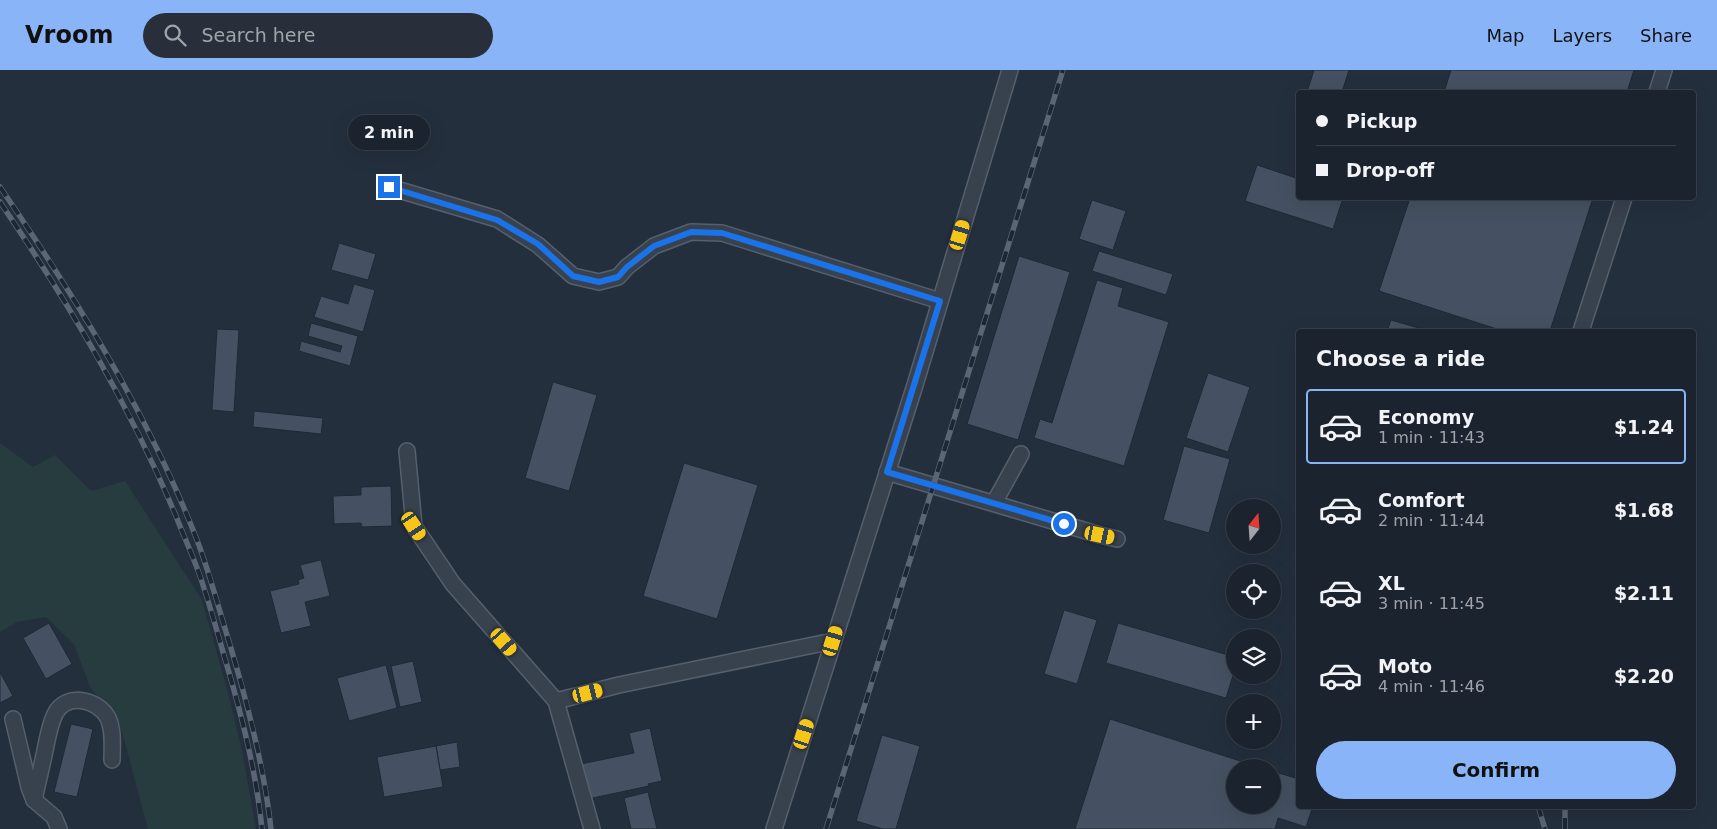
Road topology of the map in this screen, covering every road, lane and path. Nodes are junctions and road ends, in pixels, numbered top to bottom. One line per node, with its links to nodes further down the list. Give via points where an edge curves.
1 (1010, 70): 6 (street)
2 (1664, 70): 3 (street)
3 (1658, 90)
4 (389, 187): 6 (street, via 497,220 538,244 573,276 599,282 618,277 654,246 691,232 722,233)
5 (1623, 200): 7 (street)
6 (940, 301): 10 (street)
7 (1582, 329)
8 (407, 451): 14 (street, via 414,526 453,584)
9 (1021, 454): 11 (street)
10 (887, 472): 11 (street); 13 (street)
11 (994, 503): 12 (street)
12 (1117, 539)
13 (833, 641): 14 (street); 20 (street)
14 (556, 701): 19 (street)
15 (12, 719): 17 (street)
16 (112, 760): 17 (street, via 112,731 104,712 85,701 61,704 54,714)
17 (34, 800): 18 (street, via 54,817)
18 (60, 829)
19 (592, 829)
20 (774, 829)

